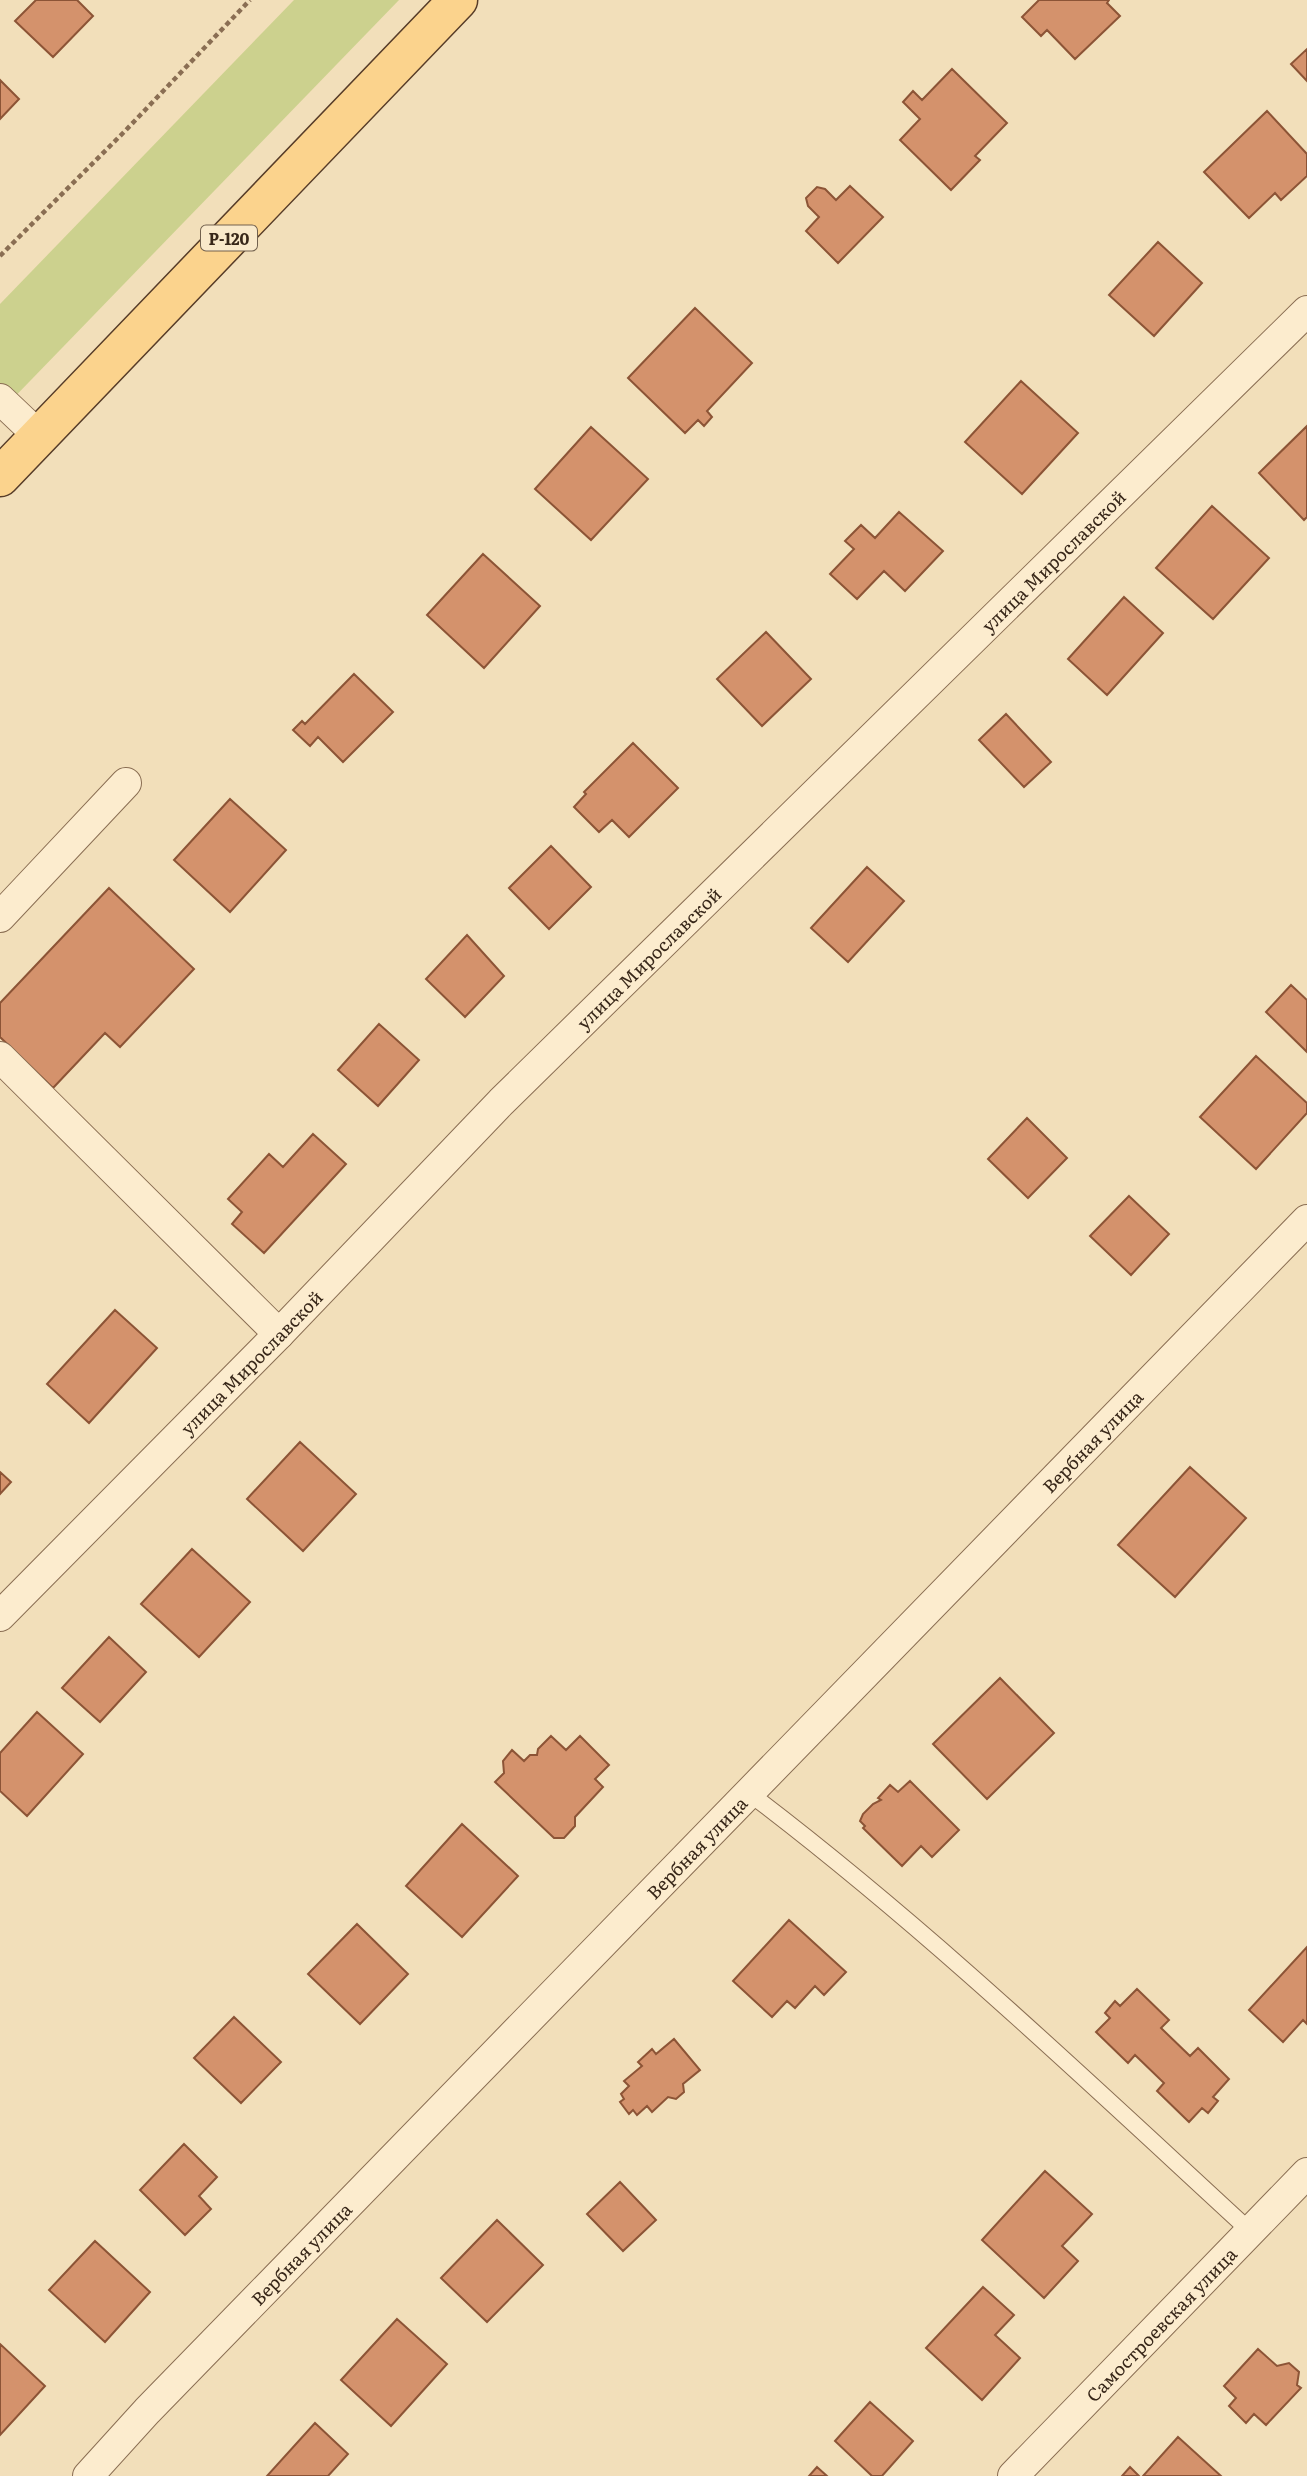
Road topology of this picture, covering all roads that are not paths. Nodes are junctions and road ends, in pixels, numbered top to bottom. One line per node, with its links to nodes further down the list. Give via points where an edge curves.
1 (458, 0): 4 (main road, Р-120)
2 (1307, 311): 10 (street, улица Мирославской, via 501,1102)
3 (0, 399): 4 (street)
4 (39, 436): 5 (main road, Р-120)
5 (0, 477)
6 (126, 783): 7 (street)
7 (0, 917)
8 (0, 1056): 10 (street)
9 (1307, 1220): 12 (street, Вербная улица)
10 (279, 1334): 11 (street, улица Мирославской)
11 (0, 1616)
12 (749, 1793): 14 (lane, via 831,1855 1029,2027); 15 (street, Вербная улица)
13 (1307, 2173): 14 (street, Самостроевская улица)
14 (1250, 2231): 16 (street, Самостроевская улица)
15 (88, 2476)
16 (1013, 2476)

